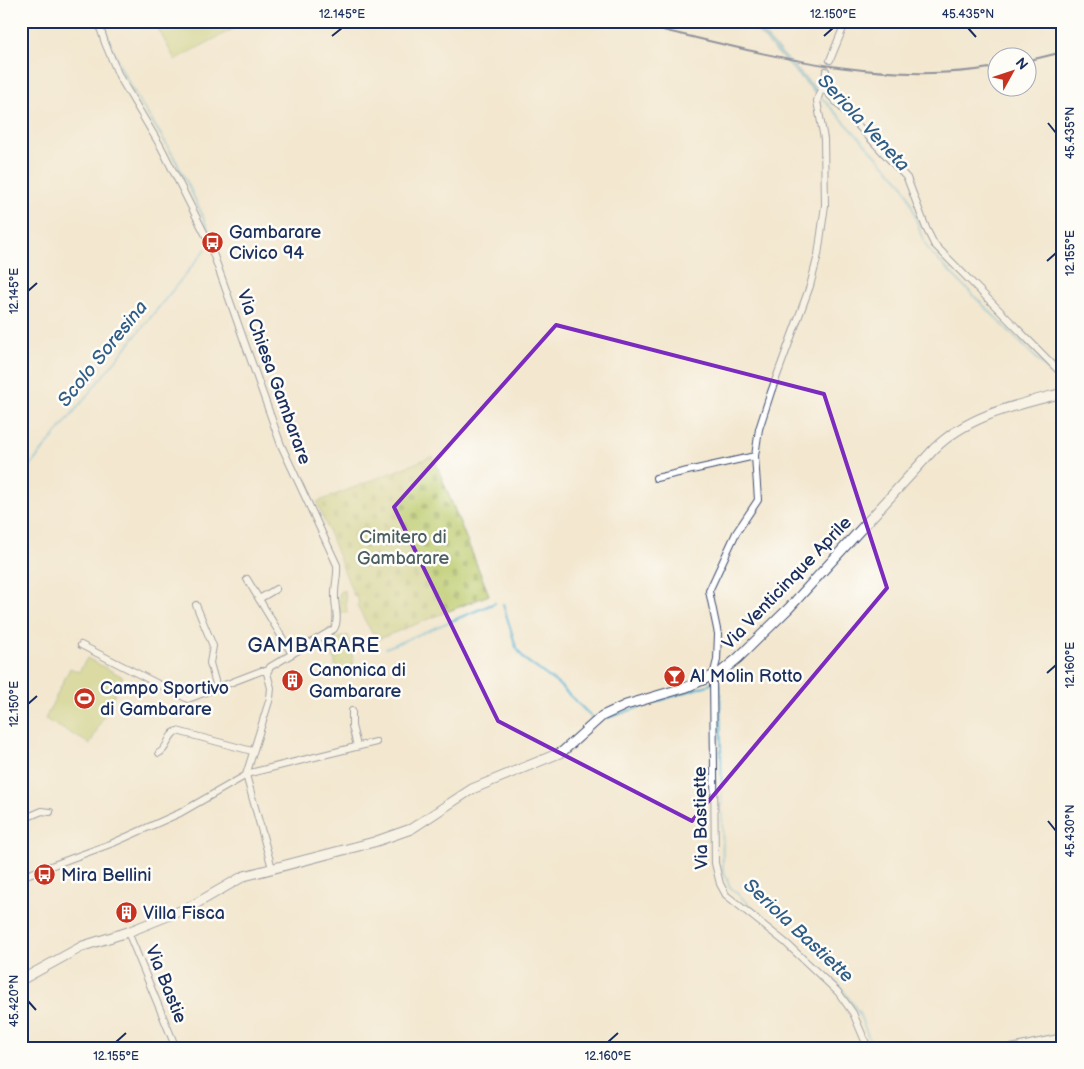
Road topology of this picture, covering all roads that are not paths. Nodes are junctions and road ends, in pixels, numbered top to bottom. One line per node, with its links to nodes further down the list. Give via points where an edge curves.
1 (98, 21): 15 (street, Via Chiesa Gambarare, via 119,76 161,147 209,242 281,445 337,565 334,594 336,626)
2 (846, 21): 3 (street)
3 (830, 60)
4 (826, 71): 5 (street)
5 (822, 89): 6 (street, via 906,178 934,244); 8 (street, Via Bastiette, via 817,98 822,122 825,205 818,255 764,414)
6 (1063, 375)
7 (1063, 393): 17 (street, Via Venticinque Aprile, via 992,414 952,432 789,608 738,658)
8 (755, 456): 9 (street); 17 (street, Via Bastiette, via 758,500 736,533 709,592 718,634)
9 (656, 478)
10 (247, 579): 12 (street)
11 (276, 589): 12 (street)
12 (259, 599): 15 (street)
13 (196, 605): 18 (street, via 213,646 210,663)
14 (81, 645): 18 (street, via 183,698 192,699)
15 (292, 654): 16 (street, Via Chiesa Gambarare)
16 (267, 672): 18 (street, via 261,671); 22 (street, via 270,698)
17 (713, 676): 27 (street, Via Venticinque Aprile, via 602,716 562,752 472,789 411,829 374,842); 33 (street, Via Bastiette, via 715,863 720,884 730,898 786,943 838,992 853,1013)
18 (217, 688)
19 (352, 711): 21 (street)
20 (376, 742): 21 (street)
21 (357, 746): 24 (street)
22 (252, 752): 23 (street, via 177,730); 24 (street)
23 (160, 753)
24 (246, 775): 27 (street); 28 (street, via 180,813)
25 (50, 812): 26 (street, via 42,811)
26 (21, 820)
27 (272, 868): 29 (street, Via Venticinque Aprile, via 238,879 190,907)
28 (21, 877)
29 (128, 932): 30 (street, Via Venticinque Aprile, via 83,946); 32 (street, Via Bastie)
30 (21, 980)
31 (1063, 1037): 34 (street)
32 (176, 1048)
33 (868, 1048)
34 (1011, 1048)

